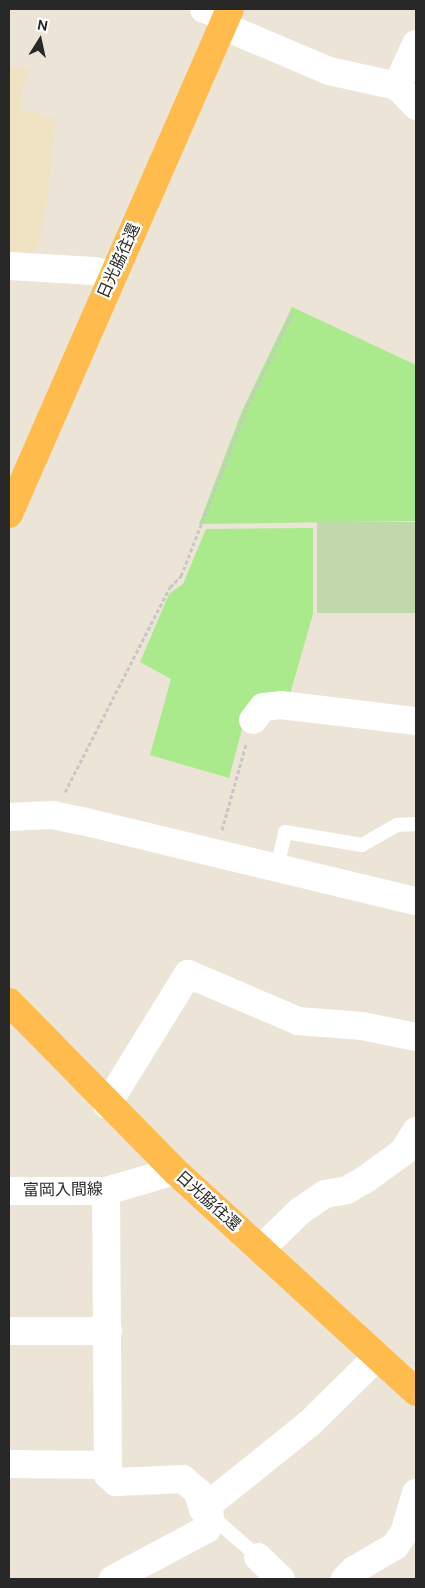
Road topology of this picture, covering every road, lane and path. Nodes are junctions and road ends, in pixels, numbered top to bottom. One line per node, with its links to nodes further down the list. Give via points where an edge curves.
1 (221, 15): 3 (street, via 329,71); 6 (highway, 日光脇往還)
2 (416, 44): 3 (street)
3 (397, 86): 4 (street)
4 (416, 106)
5 (9, 266): 6 (street, via 94,271)
6 (113, 276): 8 (highway, 日光脇往還)
7 (292, 313): 11 (path, via 248,405 181,576 170,587)
8 (9, 514)
9 (253, 720): 10 (street, via 263,707 281,705); 14 (path)
10 (416, 721)
11 (53, 815): 12 (street); 14 (street)
12 (9, 817)
13 (416, 824): 15 (lane, via 397,825 362,845 285,832)
14 (215, 854): 15 (street)
15 (277, 868): 16 (street)
16 (416, 901)
17 (9, 1002): 19 (highway, 日光脇往還)
18 (416, 1037): 19 (street, via 362,1026 298,1021 188,974)
19 (107, 1105): 21 (highway, 日光脇往還)
20 (416, 1131): 24 (street, via 403,1152 347,1190 325,1194 300,1211)
21 (175, 1171): 23 (street, 富岡入間線); 24 (highway, 日光脇往還)
22 (9, 1191): 23 (street, 富岡入間線)
23 (106, 1191): 25 (street)
24 (262, 1249): 27 (highway, 日光脇往還)
25 (108, 1330): 26 (street); 30 (street)
26 (9, 1331)
27 (378, 1356): 28 (highway, 日光脇往還); 32 (street, via 310,1422)
28 (416, 1392)
29 (9, 1464): 30 (street)
30 (108, 1465): 32 (street, via 108,1475 116,1482 182,1479 198,1492)
31 (416, 1493): 36 (street, via 404,1533 395,1546 354,1570)
32 (207, 1512): 33 (lane); 34 (street, via 207,1529)
33 (258, 1557): 35 (street)
34 (112, 1579)
35 (281, 1579)
36 (345, 1579)

